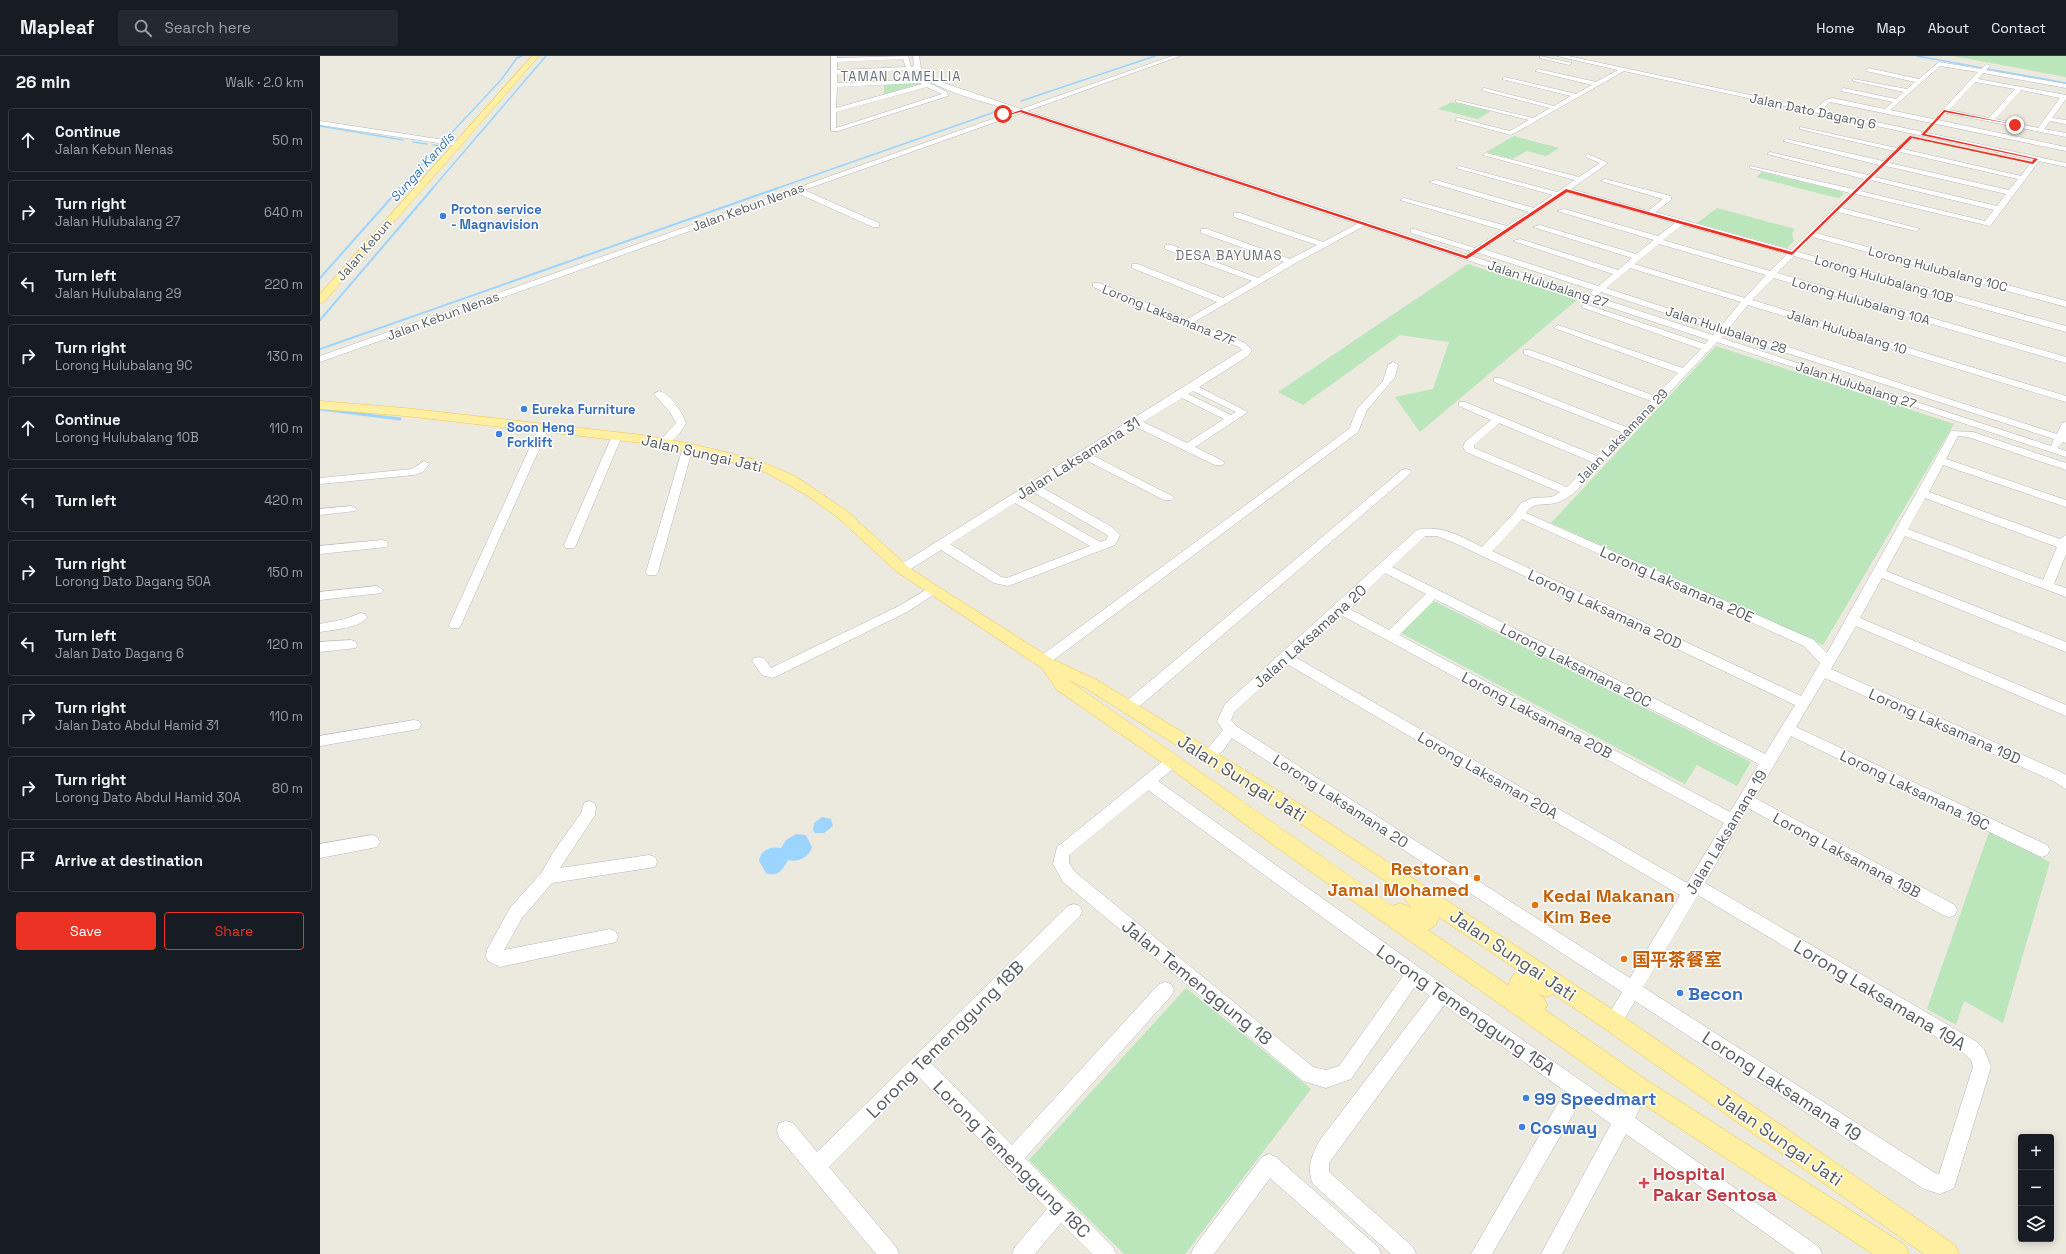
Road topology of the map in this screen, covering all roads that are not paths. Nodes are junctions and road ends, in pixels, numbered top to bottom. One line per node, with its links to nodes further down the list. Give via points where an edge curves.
1 (536, 56): 62 (main road, Jalan Kebun)
2 (905, 56): 7 (street); 12 (street)
3 (916, 56): 11 (street)
4 (1177, 56): 38 (street, Jalan Kebun Nenas)
5 (1560, 56): 15 (street, Jalan Dato Dagang 6)
6 (1542, 57): 15 (street)
7 (834, 58): 17 (street)
8 (1981, 64): 9 (street)
9 (1988, 65): 10 (street); 16 (street)
10 (1996, 66)
11 (918, 68): 12 (street); 39 (street, Jalan Hulubalang 27, via 940,84)
12 (908, 69): 17 (street); 25 (street)
13 (1868, 70): 23 (street)
14 (1538, 71): 26 (street)
15 (1620, 71): 26 (street); 47 (street, Jalan Dato Dagang 6)
16 (1982, 71): 22 (street); 23 (street, via 1941,63); 28 (street)
17 (834, 72): 27 (street)
18 (2050, 76): 20 (street)
19 (1505, 79): 33 (street)
20 (2066, 79)
21 (1855, 80): 32 (street)
22 (1974, 80): 29 (street); 45 (street)
23 (1920, 81): 32 (street)
24 (878, 83): 25 (street); 27 (street); 35 (street)
25 (924, 83): 35 (street); 43 (street, via 946,93 944,96 839,130 833,130)
26 (1597, 84): 33 (street)
27 (834, 85): 43 (street)
28 (2066, 86)
29 (2020, 88): 34 (street); 52 (street)
30 (1484, 90): 41 (street)
31 (1843, 90): 37 (street)
32 (1909, 91): 37 (street)
33 (1577, 96): 41 (street)
34 (2065, 97): 40 (street)
35 (879, 99): 43 (street)
36 (1458, 101): 51 (street)
37 (1897, 101): 46 (street)
38 (1041, 103): 39 (street); 44 (street, Jalan Kebun Nenas)
39 (1006, 106): 44 (street, Jalan Hulubalang 27); 48 (street)
40 (2058, 107): 42 (street); 49 (street)
41 (1556, 108): 51 (street)
42 (2066, 109)
43 (834, 111)
44 (1020, 111): 48 (street, Jalan Kebun Nenas); 93 (street, Jalan Hulubalang 27)
45 (1944, 111): 52 (street); 53 (street)
46 (1885, 112): 47 (street, via 1832,100); 53 (street)
47 (1816, 114): 58 (street, Jalan Dato Dagang 6); 60 (street)
48 (1001, 118): 78 (street, Jalan Kebun Nenas)
49 (2049, 119): 54 (street); 57 (street)
50 (1458, 120): 51 (street, via 1511,133)
51 (1534, 120)
52 (1991, 120): 57 (street)
53 (1934, 122): 58 (street); 63 (street)
54 (2066, 122)
55 (320, 123): 62 (street)
56 (1802, 128): 64 (street)
57 (2040, 130): 59 (street)
58 (1922, 134): 68 (street, Jalan Dato Dagang 6)
59 (2066, 135)
60 (1912, 137): 64 (street, Jalan Laksamana 29); 68 (street)
61 (1786, 141): 69 (street)
62 (458, 144): 118 (main road, Jalan Kebun)
63 (2066, 149)
64 (1898, 150): 69 (street, Jalan Laksamana 29); 74 (street)
65 (1770, 154): 73 (street)
66 (1486, 155): 75 (street)
67 (1588, 156): 75 (street, via 1606,163)
68 (2035, 161): 70 (street, Jalan Dato Dagang 6); 74 (street)
69 (1884, 164): 73 (street, Jalan Laksamana 29); 81 (street)
70 (2066, 165)
71 (1752, 167): 80 (street)
72 (1459, 168): 82 (street)
73 (1870, 178): 80 (street, Jalan Laksamana 29); 86 (street)
74 (2022, 178): 81 (street)
75 (1581, 180): 79 (street)
76 (1433, 182): 87 (street)
77 (1605, 182): 89 (street, via 1668,198)
78 (798, 190): 94 (street); 130 (street, Jalan Kebun Nenas)
79 (1566, 190): 82 (street); 89 (street, Lorong Hulubalang 10B)
80 (1855, 193): 85 (street, Jalan Laksamana 29); 86 (street, via 1987,224)
81 (2011, 193): 86 (street)
82 (1559, 195): 87 (street)
83 (1262, 198): 95 (street)
84 (1404, 200): 97 (street)
85 (1837, 209): 98 (street); 100 (street, Jalan Laksamana 29)
86 (1998, 209)
87 (1535, 211): 97 (street)
88 (1561, 211): 101 (street, Lorong Hulubalang 10A)
89 (1649, 214): 92 (street, Lorong Hulubalang 10B)
90 (1237, 215): 103 (street)
91 (1373, 218): 105 (street, Jalan Hulubalang 28)
92 (1680, 222): 101 (street); 106 (street, Lorong Hulubalang 10B)
93 (1363, 224): 95 (street); 107 (street, Jalan Hulubalang 27)
94 (876, 225)
95 (1353, 228): 103 (street)
96 (1537, 228): 108 (street, Jalan Hulubalang 10)
97 (1508, 229): 105 (street)
98 (1916, 229)
99 (1204, 231): 109 (street)
100 (1811, 234): 106 (street, Jalan Laksamana 29); 120 (street, Lorong Hulubalang 10C)
101 (1658, 240): 108 (street); 112 (street, Lorong Hulubalang 10A)
102 (1517, 241): 111 (street)
103 (1324, 245): 109 (street)
104 (1168, 247): 113 (street)
105 (1477, 250): 107 (street); 115 (street, Jalan Hulubalang 28)
106 (1792, 254): 112 (street, Jalan Laksamana 29); 125 (street, Lorong Hulubalang 10B)
107 (1467, 258): 116 (street, Jalan Hulubalang 27)
108 (1634, 261): 111 (street); 117 (street, Jalan Hulubalang 10)
109 (1291, 262): 113 (street)
110 (1134, 266): 119 (street)
111 (1619, 273): 115 (street)
112 (1772, 275): 117 (street, Jalan Laksamana 29); 131 (street, Lorong Hulubalang 10A)
113 (1260, 281): 119 (street)
114 (1096, 285): 122 (street, Lorong Laksamana 27F)
115 (1600, 289): 116 (street); 124 (street, Jalan Hulubalang 28)
116 (1589, 298): 126 (street, Jalan Hulubalang 27)
117 (1749, 298): 124 (street, Jalan Laksamana 29); 136 (street, Jalan Hulubalang 10); 139 (street, Jalan Hulubalang 10)
118 (320, 300)
119 (1225, 302): 122 (street)
120 (2066, 304)
121 (1585, 307): 128 (street)
122 (1187, 323): 127 (street, Lorong Laksamana 27F)
123 (1558, 328): 133 (street)
124 (1723, 329): 126 (street, Jalan Laksamana 29); 152 (street, Jalan Hulubalang 28)
125 (2066, 329)
126 (1715, 339): 128 (street, Jalan Laksamana 29); 156 (street, Jalan Hulubalang 27)
127 (1242, 345): 135 (street, Jalan Laksamana 31, via 1247,350 1245,354)
128 (1708, 348): 133 (street, Jalan Laksamana 29)
129 (1526, 352): 141 (street)
130 (320, 360)
131 (2066, 360)
132 (1392, 365): 205 (street, via 1393,373 1389,380 1364,407 1354,430)
133 (1685, 372): 141 (street, Jalan Laksamana 29)
134 (1497, 380): 150 (street)
135 (1192, 387): 138 (street, Jalan Laksamana 31); 145 (street, via 1243,412)
136 (2066, 391)
137 (659, 394): 153 (street, via 670,404 681,423)
138 (1181, 394): 145 (street); 147 (street, Jalan Laksamana 31)
139 (2066, 399)
140 (320, 400): 144 (main road)
141 (1657, 400): 150 (street, Jalan Laksamana 29)
142 (320, 404): 144 (main road, Jalan Sungai Jati)
143 (1462, 404): 146 (street)
144 (349, 407): 149 (main road, Jalan Sungai Jati)
145 (1232, 419): 155 (street)
146 (1498, 419): 159 (street); 167 (street, via 1469,444 1470,450)
147 (1135, 422): 155 (street); 158 (street, Jalan Laksamana 31)
148 (2066, 425): 152 (street)
149 (544, 427): 151 (main road, Jalan Sungai Jati); 197 (street)
150 (1628, 431): 159 (street, Jalan Laksamana 29)
151 (617, 436): 153 (main road, Jalan Sungai Jati); 179 (street)
152 (2063, 439): 156 (street)
153 (664, 442): 154 (main road, Jalan Sungai Jati)
154 (688, 447): 185 (main road, Jalan Sungai Jati, via 772,470 813,492 842,514); 186 (street)
155 (1187, 448): 161 (street)
156 (2054, 450): 157 (street, Jalan Hulubalang 27)
157 (2066, 454)
158 (1084, 455): 166 (street, Jalan Laksamana 31); 170 (street)
159 (1599, 461): 167 (street, Jalan Laksamana 29)
160 (1940, 461): 163 (street, Jalan Laksamana 19, via 1955,433 1961,432); 168 (street, Jalan Laksamana 19); 171 (street)
161 (1219, 463)
162 (424, 464): 165 (street, via 414,472)
163 (2066, 467)
164 (1406, 472): 208 (street)
165 (320, 481)
166 (1033, 487): 169 (street, Jalan Laksamana 31); 180 (street, via 1114,535 1111,542)
167 (1569, 492): 174 (street, Jalan Laksamana 29, via 1554,500 1532,501 1526,504)
168 (1922, 493): 175 (street, Jalan Laksamana 19); 176 (street)
169 (1015, 498): 178 (street, Jalan Laksamana 31); 180 (street)
170 (1168, 498)
171 (2066, 504)
172 (351, 509): 173 (street)
173 (320, 512)
174 (1520, 514): 183 (street, Jalan Laksamana 29); 206 (street, Lorong Laksamana 20E, via 1809,643)
175 (1901, 530): 187 (street, Jalan Laksamana 19); 188 (street)
176 (2065, 542): 188 (street)
177 (382, 544): 182 (street)
178 (941, 544): 180 (street, via 998,580 1008,582); 185 (street, Jalan Laksamana 31)
179 (570, 545)
180 (1100, 546)
181 (1408, 546): 183 (street, Lorong Laksamana 20D, via 1421,533 1428,531 1439,532); 184 (street, Jalan Laksamana 20)
182 (320, 550)
183 (1484, 552): 207 (street, Lorong Laksamana 20D)
184 (1384, 568): 192 (street, Lorong Laksamana 20C); 194 (street, Jalan Laksamana 20)
185 (902, 569): 190 (main road, Jalan Sungai Jati)
186 (652, 572)
187 (1878, 572): 196 (street, Jalan Laksamana 19); 202 (street)
188 (2047, 586): 191 (street)
189 (377, 590): 193 (street)
190 (932, 590): 204 (street, via 903,609 772,673 767,672); 205 (main road, Jalan Sungai Jati)
191 (2066, 593)
192 (1434, 594): 199 (street); 216 (street, Lorong Laksamana 20C)
193 (320, 596)
194 (1340, 609): 199 (street, Lorong Laksamana 20B); 203 (street, Jalan Laksamana 20)
195 (361, 617): 198 (street, via 348,623)
196 (1853, 620): 206 (street, Jalan Laksamana 19); 209 (street)
197 (455, 625)
198 (320, 628)
199 (1391, 636): 221 (street, Lorong Laksamana 20B)
200 (351, 645): 201 (street)
201 (320, 647)
202 (2066, 647)
203 (1286, 658): 212 (street, Jalan Laksamana 20, via 1230,708 1224,720); 229 (street, Lorong Laksaman 20A)
204 (759, 661)
205 (1045, 662): 208 (main road, Jalan Sungai Jati, via 1091,684); 215 (main road, Jalan Sungai Jati, via 1063,686)
206 (1825, 667): 207 (street, Jalan Laksamana 19); 218 (street, Lorong Laksamana 19D)
207 (1804, 703): 211 (street, Jalan Laksamana 19)
208 (1128, 707): 214 (main road, Jalan Sungai Jati)
209 (2066, 711)
210 (414, 726): 213 (street)
211 (1788, 729): 216 (street, Jalan Laksamana 19); 223 (street, Lorong Laksamana 19C)
212 (1231, 730): 214 (street); 234 (street, Lorong Laksamana 20)
213 (320, 741)
214 (1208, 757): 225 (main road, Jalan Sungai Jati)
215 (1173, 761): 217 (street); 228 (main road, Jalan Sungai Jati)
216 (1768, 762): 219 (street, Jalan Laksamana 19)
217 (1148, 782): 233 (street, Lorong Temenggung 15A); 233 (street, Jalan Temenggung 18, via 1062,852 1061,864 1069,877 1309,1074 1326,1079 1345,1073)
218 (2066, 783)
219 (1746, 800): 221 (street, Jalan Laksamana 19); 230 (street, Lorong Laksamana 19B)
220 (589, 807): 227 (street, via 588,815 557,859)
221 (1733, 821): 229 (street, Jalan Laksamana 19)
222 (372, 842): 224 (street)
223 (2042, 850)
224 (320, 851)
225 (1365, 856): 228 (main road, via 1426,908 1430,915 1429,919 1418,922); 237 (main road, Jalan Sungai Jati)
226 (649, 862): 227 (street)
227 (548, 877): 232 (street, via 516,913 494,956 500,959)
228 (1340, 880): 238 (main road, Jalan Sungai Jati)
229 (1693, 889): 234 (street, Jalan Laksamana 19); 246 (street, Lorong Laksamana 19A, via 1971,1048 1978,1055 1982,1067 1947,1181 1940,1184)
230 (1949, 910)
231 (1074, 912): 239 (street, Lorong Temenggung 18B)
232 (610, 937)
233 (1414, 974): 236 (street, Lorong Temenggung 15A)
234 (1633, 989): 237 (street, Jalan Laksamana 19); 246 (street, Lorong Laksamana 19)
235 (1165, 990): 244 (street)
236 (1442, 994): 241 (street, Lorong Temenggung 15A); 253 (street, via 1319,1161 1320,1177)
237 (1608, 1019): 238 (main road, via 1529,979 1520,982 1520,991); 258 (main road, Jalan Sungai Jati)
238 (1585, 1049): 240 (main road, Jalan Sungai Jati)
239 (919, 1064): 244 (street, Lorong Temenggung 18C); 245 (street, Lorong Temenggung 18B)
240 (1640, 1088): 242 (street); 257 (main road, Jalan Sungai Jati)
241 (1577, 1090): 242 (street, Lorong Temenggung 15A); 254 (street)
242 (1622, 1122): 255 (street); 256 (street, Lorong Temenggung 15A)
243 (786, 1130): 245 (street)
244 (1012, 1159): 247 (street, Lorong Temenggung 18C)
245 (816, 1166): 248 (street)
246 (1931, 1182)
247 (1061, 1208): 249 (street); 250 (street, Lorong Temenggung 18C)
248 (890, 1254)
249 (1022, 1254)
250 (1106, 1254)
251 (1201, 1254): 252 (street, via 1269,1164)
252 (1371, 1254)
253 (1406, 1254)
254 (1481, 1254)
255 (1551, 1254)
256 (1812, 1254)
257 (1896, 1254)
258 (1946, 1254)

